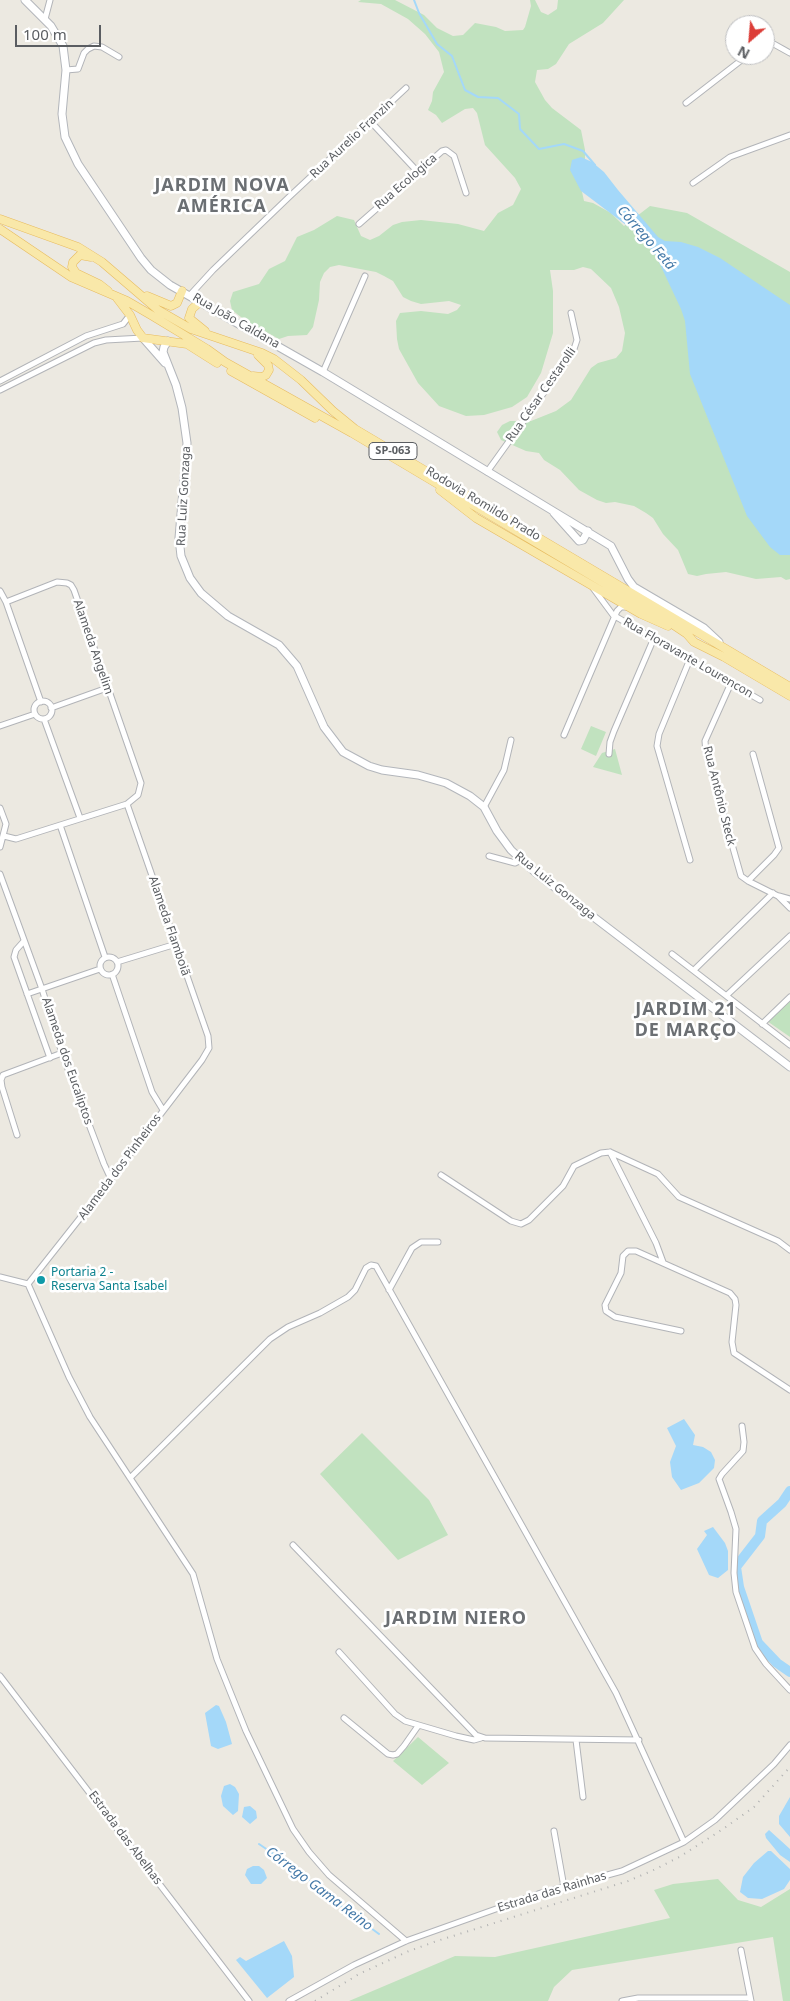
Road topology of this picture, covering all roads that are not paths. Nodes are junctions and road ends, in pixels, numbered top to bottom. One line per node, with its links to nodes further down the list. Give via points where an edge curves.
1 (25, 0): 3 (main road, Rua João Caldana)
2 (50, 0): 3 (street)
3 (45, 19): 8 (main road, Rua João Caldana, via 63,46)
4 (775, 45): 5 (street)
5 (790, 53)
6 (119, 58): 8 (street, via 102,46 94,46 84,53 78,69)
7 (735, 65): 10 (street)
8 (66, 70): 21 (main road, Rua João Caldana, via 63,127 78,164 140,258 160,278)
9 (406, 88): 11 (street, Rua Aurelio Franzin)
10 (686, 103)
11 (371, 122): 13 (street); 21 (street, Rua Aurelio Franzin)
12 (790, 135): 14 (street, via 730,157)
13 (417, 171): 15 (street, Rua Ecologica, via 446,150 454,156); 17 (street, Rua Ecologica)
14 (693, 184)
15 (466, 193)
16 (0, 219): 19 (main road, Rodovia Romildo Prado / SP-063, via 68,243)
17 (359, 224)
18 (0, 229): 22 (main road, Rodovia Romildo Prado / SP-063, via 71,277)
19 (107, 266): 21 (main road, via 146,295 168,306 177,303); 22 (main road, via 84,254 76,258 72,268); 27 (main road, Rodovia Romildo Prado / SP-063, via 158,310)
20 (364, 276): 31 (street)
21 (186, 293): 23 (main road, Rua João Caldana)
22 (117, 298): 25 (main road); 29 (main road, Rodovia Romildo Prado / SP-063, via 207,348)
23 (201, 301): 27 (main road, via 192,309 189,318); 31 (main road, Rua João Caldana)
24 (571, 313): 34 (street, Rua César Cestarolli, via 577,340 573,352)
25 (130, 315): 26 (main road); 32 (street, via 123,324 86,336)
26 (143, 338): 28 (main road); 30 (main road, Rua Luiz Gonzaga); 33 (street, via 94,343)
27 (213, 338): 29 (main road, via 255,354 269,368 266,375 254,376); 44 (main road, Rodovia Romildo Prado / SP-063, via 274,359 338,416 361,432)
28 (168, 341): 29 (main road, via 186,344); 30 (main road, Rua Luiz Gonzaga, via 163,350)
29 (221, 362): 37 (main road, via 245,380 423,480 476,518); 43 (main road, Rodovia Romildo Prado / SP-063, via 295,400 625,596 687,634)
30 (169, 367): 61 (main road, Rua Luiz Gonzaga, via 182,408 187,442 179,538 181,556 190,578 201,593 228,616 279,645 297,666 324,727 343,752 382,770 446,783)
31 (323, 372): 34 (main road, Rua João Caldana)
32 (0, 381)
33 (0, 390)
34 (487, 472): 35 (main road, Rua João Caldana)
35 (549, 507): 36 (main road, Rua João Caldana); 36 (main road, via 579,541 584,540)
36 (588, 531): 44 (main road, Rua João Caldana, via 611,546 634,586 704,628)
37 (590, 584): 40 (main road); 41 (street, via 610,613)
38 (0, 591): 39 (street)
39 (6, 602): 48 (street, Alameda Angelim, via 57,582 71,585); 51 (street)
40 (630, 608): 41 (street, via 620,607); 43 (main road)
41 (616, 616): 42 (street, Rua Floravante Lourencon); 56 (street)
42 (654, 638): 45 (street, Rua Floravante Lourencon); 58 (street, via 614,731)
43 (694, 642): 49 (main road, Rodovia Romildo Prado / SP-063)
44 (728, 650): 47 (main road, Rodovia Romildo Prado / SP-063)
45 (690, 659): 46 (street, Rua Floravante Lourencon); 69 (street, via 657,746)
46 (731, 683): 50 (street, Rua Floravante Lourencon); 71 (street, Rua Antônio Steck, via 705,746 739,870)
47 (790, 687)
48 (107, 688): 52 (street); 60 (street, Alameda Angelim, via 138,774 138,795)
49 (790, 696)
50 (760, 700)
51 (41, 702): 52 (street); 53 (street, via 35,706)
52 (51, 708): 54 (street, via 51,714)
53 (35, 714): 54 (street); 55 (street)
54 (44, 719): 63 (street)
55 (0, 726)
56 (564, 735)
57 (511, 740): 61 (street, via 504,770)
58 (609, 754)
59 (753, 754): 71 (street, via 780,848)
60 (127, 804): 63 (street); 77 (street, Alameda Flamboiã)
61 (484, 807): 68 (main road, Rua Luiz Gonzaga, via 504,841)
62 (0, 808): 65 (street, via 6,824)
63 (80, 818): 64 (street)
64 (60, 825): 65 (street, via 16,839); 79 (street)
65 (4, 836): 66 (street)
66 (0, 847)
67 (489, 856): 68 (street, via 515,864)
68 (521, 860): 93 (main road, Rua Luiz Gonzaga)
69 (690, 860)
70 (0, 874): 76 (street, Alameda dos Eucaliptos)
71 (748, 881): 72 (street)
72 (776, 894): 73 (street); 74 (street); 82 (street)
73 (790, 899)
74 (790, 908)
75 (790, 936): 86 (street)
76 (24, 941): 84 (street, Alameda dos Eucaliptos); 85 (street, Alameda dos Eucaliptos, via 14,958)
77 (176, 944): 80 (street); 90 (street, Alameda Flamboiã, via 208,1036)
78 (672, 954): 82 (street)
79 (105, 958): 80 (street, via 111,957); 81 (street)
80 (117, 962): 83 (street)
81 (100, 969): 83 (street); 84 (street)
82 (694, 970): 86 (street)
83 (112, 974): 95 (street, via 152,1092)
84 (42, 989): 85 (street); 91 (street, Alameda dos Eucaliptos)
85 (27, 994): 92 (street, Alameda dos Eucaliptos)
86 (727, 995): 88 (street)
87 (790, 997): 88 (street)
88 (762, 1024): 89 (street)
89 (790, 1045)
90 (209, 1048): 95 (street, Alameda dos Pinheiros)
91 (62, 1053): 92 (street); 99 (street, Alameda dos Eucaliptos)
92 (50, 1058): 94 (street, via 3,1075)
93 (790, 1067)
94 (1, 1080): 96 (street)
95 (163, 1110): 99 (street, Alameda dos Pinheiros)
96 (16, 1135)
97 (610, 1152): 98 (street, via 574,1166 563,1186 521,1224 511,1221); 101 (street, via 651,1169 682,1199 778,1241); 102 (street, via 660,1250)
98 (441, 1175)
99 (111, 1179): 104 (street, Alameda dos Pinheiros)
100 (438, 1242): 105 (street, via 421,1242 412,1248)
101 (790, 1250)
102 (663, 1262): 106 (street, via 628,1251 623,1256 621,1273 605,1308 611,1316); 107 (street, via 733,1296 736,1304 734,1353)
103 (0, 1277): 104 (street)
104 (28, 1284): 109 (street, via 80,1400)
105 (389, 1290): 109 (street, via 376,1266 368,1266 348,1297 270,1339); 118 (street, via 611,1684)
106 (681, 1331)
107 (790, 1390)
108 (742, 1426): 113 (street, via 743,1451 719,1480 736,1529 736,1592 755,1648)
109 (130, 1478): 124 (street, via 193,1574 217,1659 246,1732 293,1829 329,1874)
110 (293, 1545): 116 (street, via 470,1730)
111 (339, 1652): 115 (street, via 395,1714)
112 (0, 1676): 127 (street, Estrada das Abelhas)
113 (790, 1690)
114 (344, 1718): 115 (street, via 393,1755)
115 (418, 1726): 116 (street, via 474,1740)
116 (482, 1738): 117 (street)
117 (576, 1740): 118 (street); 120 (street)
118 (638, 1740): 122 (street)
119 (790, 1745): 122 (street, Estrada das Rainhas, via 715,1820)
120 (583, 1797)
121 (554, 1832): 123 (street)
122 (684, 1842): 123 (street, Estrada das Rainhas, via 622,1871)
123 (564, 1887): 124 (street, Estrada das Rainhas)
124 (406, 1941): 128 (street, Estrada das Rainhas)
125 (741, 1950): 126 (street)
126 (751, 1999): 129 (street, via 638,1998)
127 (249, 2001)
128 (289, 2001)
129 (622, 2001)

